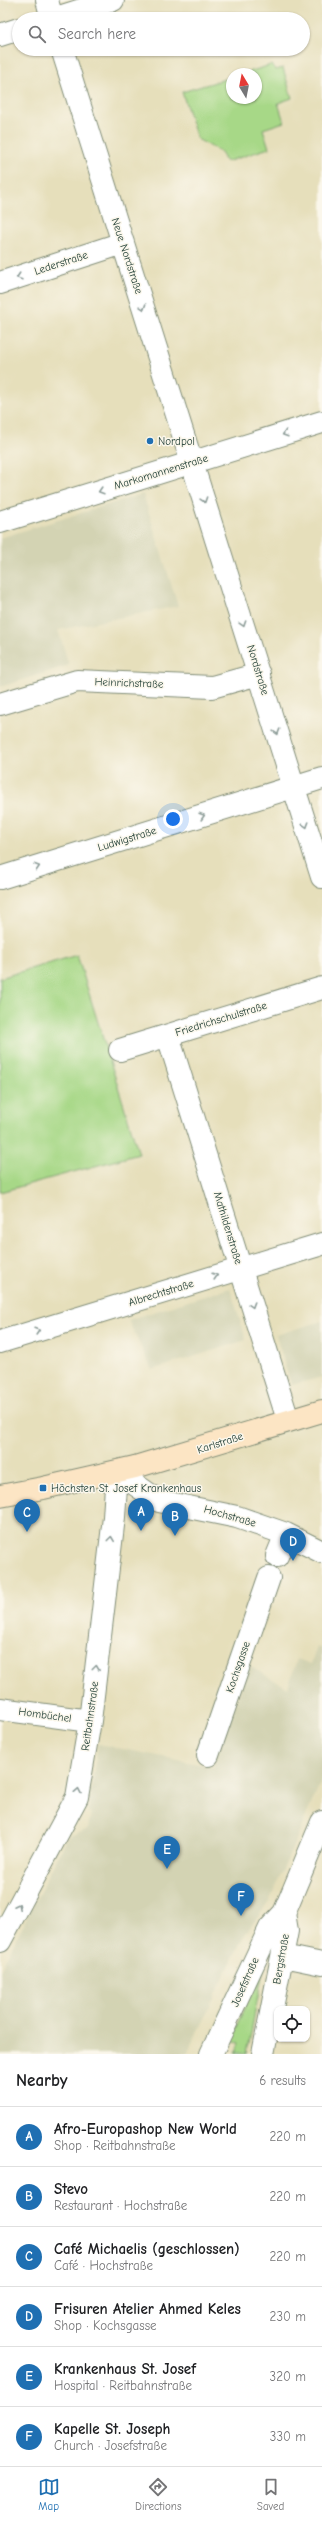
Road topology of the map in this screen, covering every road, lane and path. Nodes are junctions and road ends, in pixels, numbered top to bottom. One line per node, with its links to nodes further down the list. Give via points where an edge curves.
1 (46, 0): 3 (street)
2 (113, 0): 4 (street)
3 (50, 12)
4 (75, 12)
5 (12, 31): 6 (street)
6 (0, 35)
7 (64, 56): 8 (street, Neue Nordstraße)
8 (123, 243): 9 (street, Lederstraße, one-way to 9); 11 (street, Neue Nordstraße, one-way to 11)
9 (0, 283)
10 (322, 422): 11 (street, Markomannenstraße, one-way to 11)
11 (192, 462): 12 (street, Markomannenstraße, one-way to 12); 13 (street, Nordstraße, one-way to 13)
12 (0, 522)
13 (259, 674): 14 (street, Heinrichstraße, via 212,687 77,681); 16 (street, Nordstraße, one-way to 16)
14 (0, 704)
15 (322, 778): 16 (street, Ludwigstraße)
16 (294, 788): 17 (street, Nordstraße, one-way to 17); 18 (street, Ludwigstraße, one-way to 16)
17 (322, 877)
18 (0, 878)
19 (322, 988): 20 (street, Friedrichschulstraße)
20 (168, 1036): 21 (street, Friedrichschulstraße); 23 (street, Mathildenstraße)
21 (120, 1050)
22 (322, 1244): 23 (street, Albrechtstraße)
23 (241, 1268): 24 (street, Albrechtstraße, one-way to 23); 26 (street, Mathildenstraße, one-way to 26)
24 (0, 1342)
25 (322, 1411): 26 (main road, Karlstraße)
26 (288, 1420): 27 (main road, Karlstraße, via 193,1452)
27 (117, 1472): 28 (main road); 29 (street, Hochstraße, via 159,1501 211,1510); 34 (street, Reitbahnstraße, one-way to 27)
28 (0, 1496)
29 (286, 1534): 30 (street, Hochstraße); 31 (street)
30 (322, 1552)
31 (277, 1556)
32 (268, 1578): 35 (street, Kochsgasse)
33 (0, 1709): 34 (street, Hombüchel)
34 (90, 1721): 38 (street, Reitbahnstraße, one-way to 34, via 77,1797)
35 (208, 1755)
36 (322, 1822): 37 (street)
37 (284, 1913): 39 (street, Bergstraße, via 287,1931); 41 (street, Josefstraße, via 270,1928)
38 (0, 1941)
39 (283, 1956): 40 (street); 42 (street, Bergstraße)
40 (322, 1964)
41 (211, 2054)
42 (263, 2054)

